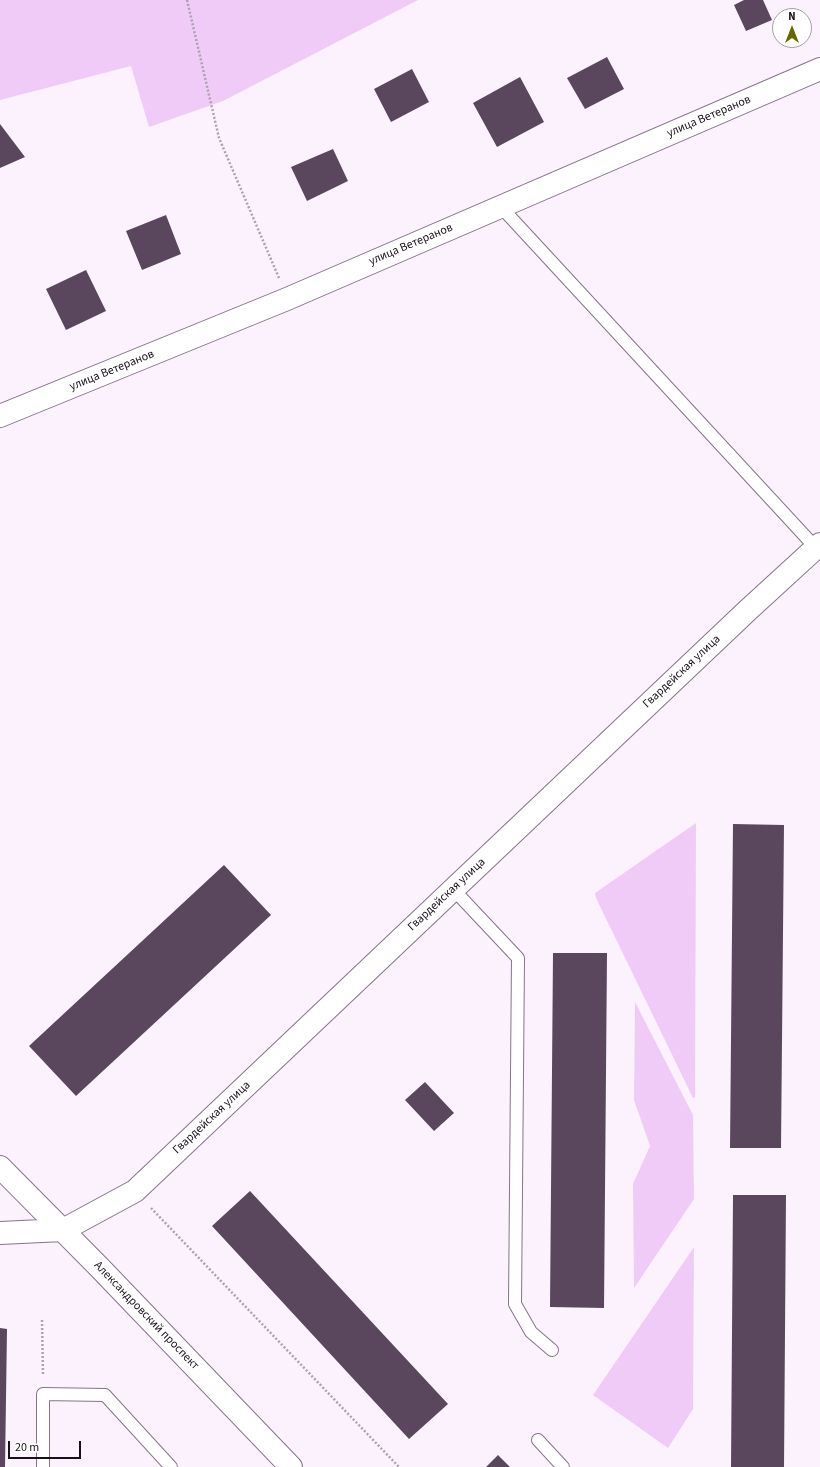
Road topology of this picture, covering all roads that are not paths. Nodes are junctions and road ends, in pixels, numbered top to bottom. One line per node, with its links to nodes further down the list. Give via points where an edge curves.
1 (820, 69): 2 (street, улица Ветеранов)
2 (501, 207): 3 (street, улица Ветеранов, via 287,299); 4 (lane)
3 (0, 416)
4 (819, 548): 5 (street, Гвардейская улица, via 748,610)
5 (454, 889): 7 (street, Гвардейская улица, via 134,1191); 9 (lane, via 518,958 515,1304 530,1332)
6 (0, 1167): 7 (street, Александровский проспект)
7 (63, 1230): 8 (street); 13 (street, Александровский проспект)
8 (0, 1233)
9 (552, 1350)
10 (538, 1440): 14 (lane)
11 (42, 1467): 12 (lane, via 43,1394 105,1395)
12 (171, 1467)
13 (291, 1467)
14 (563, 1467)

